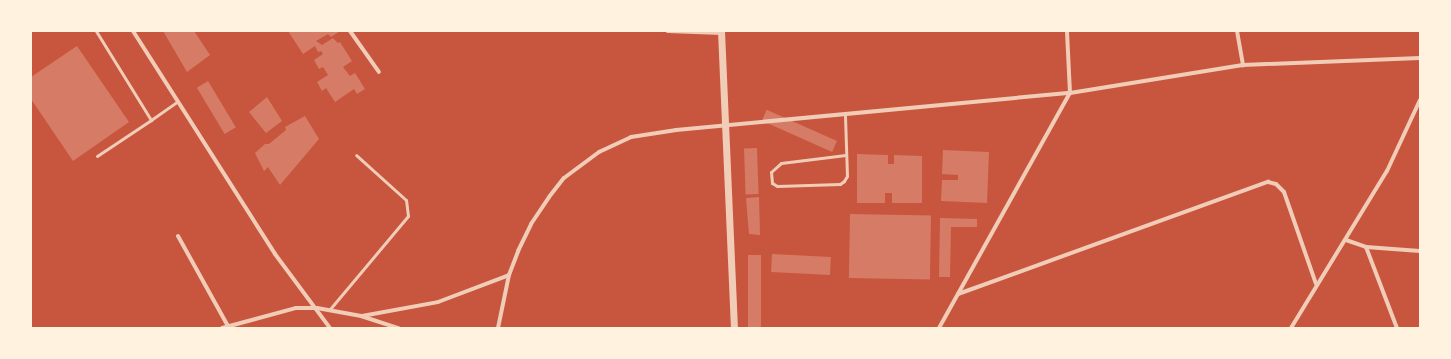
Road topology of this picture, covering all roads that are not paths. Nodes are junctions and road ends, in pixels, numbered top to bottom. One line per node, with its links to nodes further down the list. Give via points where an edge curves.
1 (96, 31): 15 (lane)
2 (133, 31): 13 (street)
3 (350, 31): 10 (street)
4 (667, 31): 7 (lane)
5 (1067, 31): 11 (street)
6 (1237, 31): 9 (street)
7 (721, 32): 16 (street)
8 (1420, 58): 9 (street)
9 (1243, 65): 11 (street)
10 (379, 72)
11 (1070, 94): 14 (street); 26 (street)
12 (1420, 100): 21 (street, via 1387,171)
13 (177, 102): 15 (lane); 27 (street, via 275,254)
14 (845, 116): 16 (street); 18 (lane)
15 (151, 120): 19 (lane)
16 (725, 125): 24 (street, via 631,137 599,152 564,178 549,197 531,224); 35 (street)
17 (356, 155): 28 (lane, via 406,200 408,216)
18 (846, 155): 18 (lane, via 847,176 840,184 777,186 772,183 771,172 781,162)
19 (97, 156)
20 (178, 236): 30 (street)
21 (1346, 240): 22 (street); 25 (street)
22 (1366, 247): 23 (street); 38 (street)
23 (1420, 251)
24 (509, 275): 29 (street, via 438,302); 34 (street)
25 (1316, 284): 26 (street, via 1284,192 1276,184 1268,182); 37 (street)
26 (958, 294): 36 (street)
27 (317, 308): 28 (street); 30 (street, via 296,308); 32 (street)
28 (330, 309): 29 (street)
29 (361, 316): 33 (street)
30 (229, 327): 31 (street)
31 (222, 328)
32 (330, 328)
33 (399, 328)
34 (498, 328)
35 (734, 328)
36 (938, 328)
37 (1291, 328)
38 (1397, 328)

